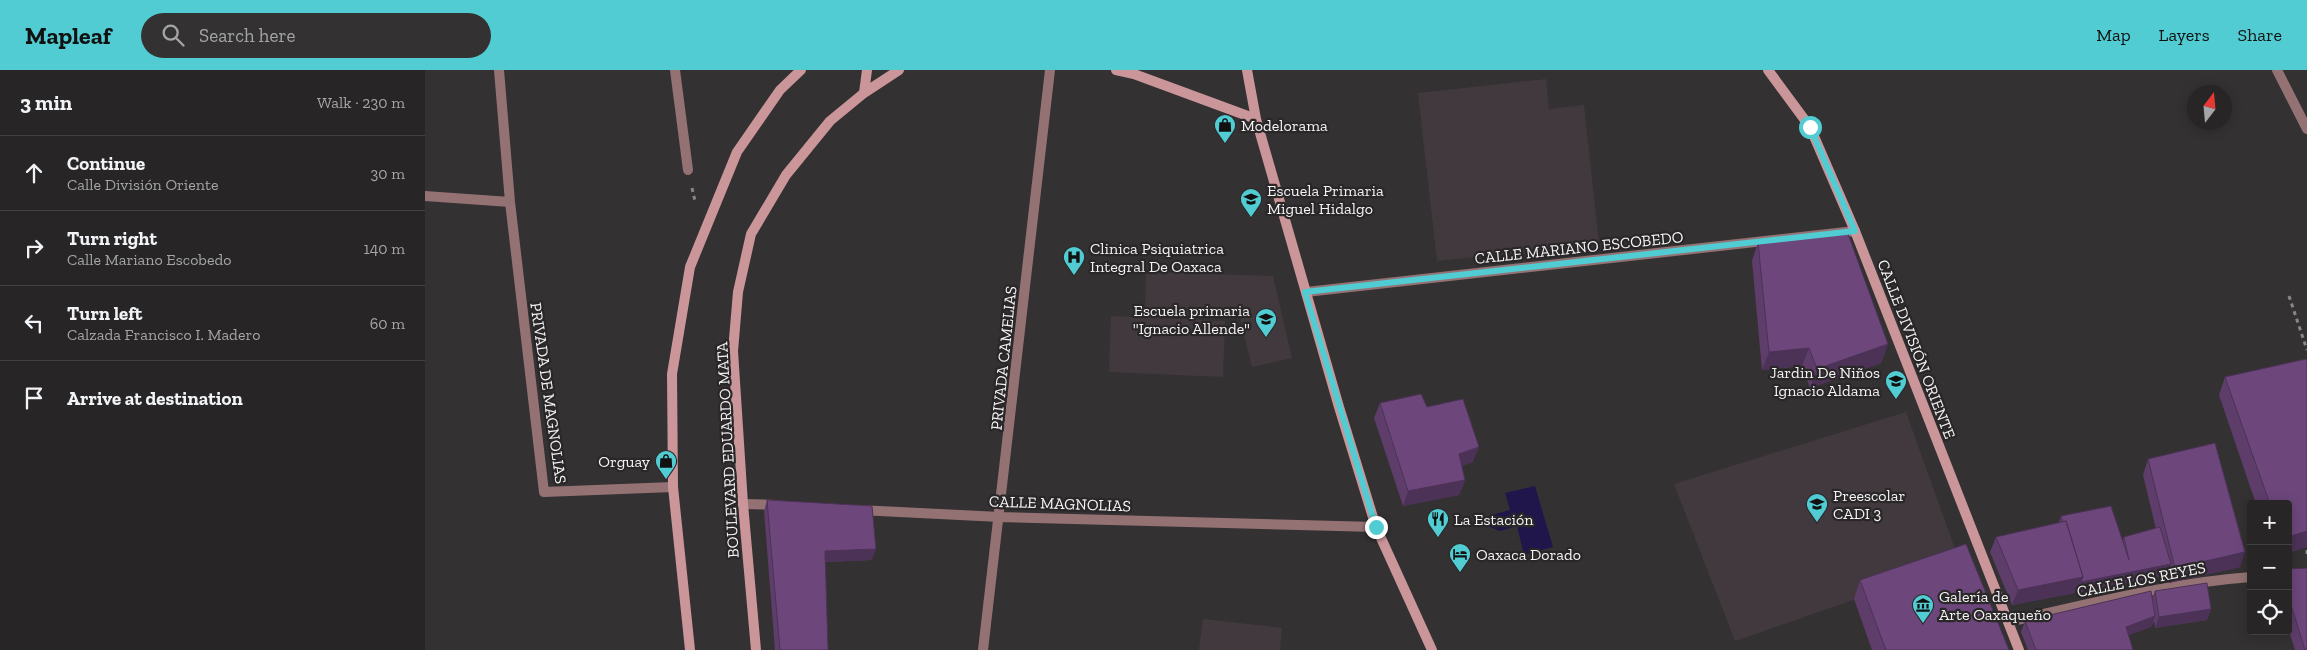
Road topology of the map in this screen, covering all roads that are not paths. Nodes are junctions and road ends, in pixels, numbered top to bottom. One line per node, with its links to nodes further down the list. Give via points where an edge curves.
1 (499, 70): 17 (street)
2 (675, 70): 15 (street)
3 (801, 70): 20 (main road, via 780,90 737,152 690,267 671,374)
4 (867, 70): 12 (main road)
5 (899, 70): 12 (main road, BOULEVARD EDUARDO MATA)
6 (1050, 70): 24 (street, PRIVADA CAMELIAS)
7 (1116, 70): 11 (main road)
8 (1247, 70): 13 (main road)
9 (1768, 70): 18 (main road, CALLE DIVISIÓN ORIENTE, via 1810,127)
10 (2277, 70): 14 (street)
11 (1137, 72): 13 (main road)
12 (864, 93): 21 (main road, BOULEVARD EDUARDO MATA, via 831,121 786,175 751,234 738,292 733,350)
13 (1256, 118): 19 (main road)
14 (2307, 129)
15 (688, 170)
16 (425, 196): 17 (street)
17 (510, 202): 20 (street, PRIVADA DE MAGNOLIAS, via 544,492)
18 (1855, 231): 19 (street, CALLE MARIANO ESCOBEDO); 27 (main road, CALLE DIVISIÓN ORIENTE)
19 (1305, 292): 25 (main road)
20 (673, 487): 28 (main road)
21 (743, 504): 22 (street); 29 (main road, BOULEVARD EDUARDO MATA)
22 (793, 506)
23 (852, 509): 24 (street, CALLE MAGNOLIAS)
24 (1000, 517): 25 (street, CALLE MAGNOLIAS); 30 (street, PRIVADA CAMELIAS)
25 (1376, 527): 31 (main road)
26 (2247, 577): 27 (street, CALLE LOS REYES, via 2119,597)
27 (2008, 622): 32 (main road, CALLE DIVISIÓN ORIENTE)
28 (691, 650)
29 (756, 650)
30 (983, 650)
31 (1432, 650)
32 (2019, 650)

